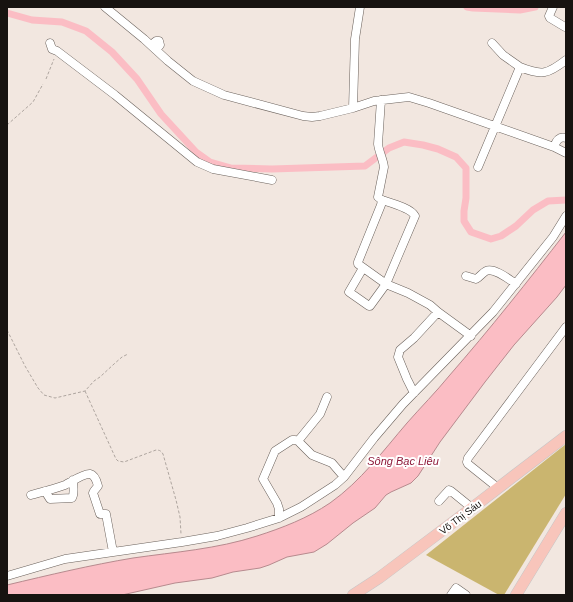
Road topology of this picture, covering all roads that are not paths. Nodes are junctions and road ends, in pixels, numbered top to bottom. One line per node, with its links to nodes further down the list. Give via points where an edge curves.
1 (105, 7): 10 (street, via 189,78 224,95 312,117)
2 (360, 7): 10 (street, via 355,38)
3 (553, 7): 4 (street, via 550,18)
4 (565, 27)
5 (50, 43): 16 (street, via 52,49 197,162 213,169)
6 (492, 43): 8 (street)
7 (566, 60): 8 (street, via 550,71 537,72)
8 (520, 67): 11 (street)
9 (381, 100): 10 (street); 11 (street, via 409,97); 17 (street, via 378,144 384,167 378,196)
10 (353, 108)
11 (496, 126): 13 (street); 15 (street)
12 (566, 138): 13 (street, via 559,138)
13 (554, 147): 14 (street)
14 (566, 153)
15 (478, 168)
16 (272, 180)
17 (382, 200): 19 (street, via 358,262); 21 (street, via 410,210 415,216)
18 (566, 216): 22 (street)
19 (363, 268): 21 (street); 21 (street, via 349,292 369,306)
20 (466, 276): 22 (street, via 476,279 486,270 490,270 502,274)
21 (386, 284): 23 (street, via 408,293)
22 (516, 284): 25 (street)
23 (438, 312): 25 (street); 26 (street, via 400,350 398,356)
24 (566, 327): 32 (street, via 468,458 468,464)
25 (471, 336): 26 (street)
26 (414, 393): 30 (street)
27 (327, 397): 29 (street, via 320,414)
28 (566, 436): 32 (main road, Võ Thị Sáu)
29 (298, 441): 30 (street, via 312,455 332,463); 38 (street, via 292,440 275,451 263,479 279,509)
30 (344, 477): 38 (street, via 301,507)
31 (73, 480): 33 (street); 33 (street, via 72,498 50,499); 39 (street, via 87,474 94,475 98,486 94,493 100,514 106,514)
32 (498, 488): 36 (main road, Võ Thị Sáu)
33 (45, 491): 34 (street)
34 (32, 495)
35 (439, 501): 36 (street, via 449,490)
36 (472, 508): 41 (main road, Võ Thị Sáu)
37 (566, 513): 44 (main road)
38 (278, 518): 39 (street, via 217,536)
39 (113, 552): 40 (street, via 65,559)
40 (7, 576)
41 (353, 595)
42 (451, 595): 43 (street, via 456,588)
43 (466, 595)
44 (516, 595)

